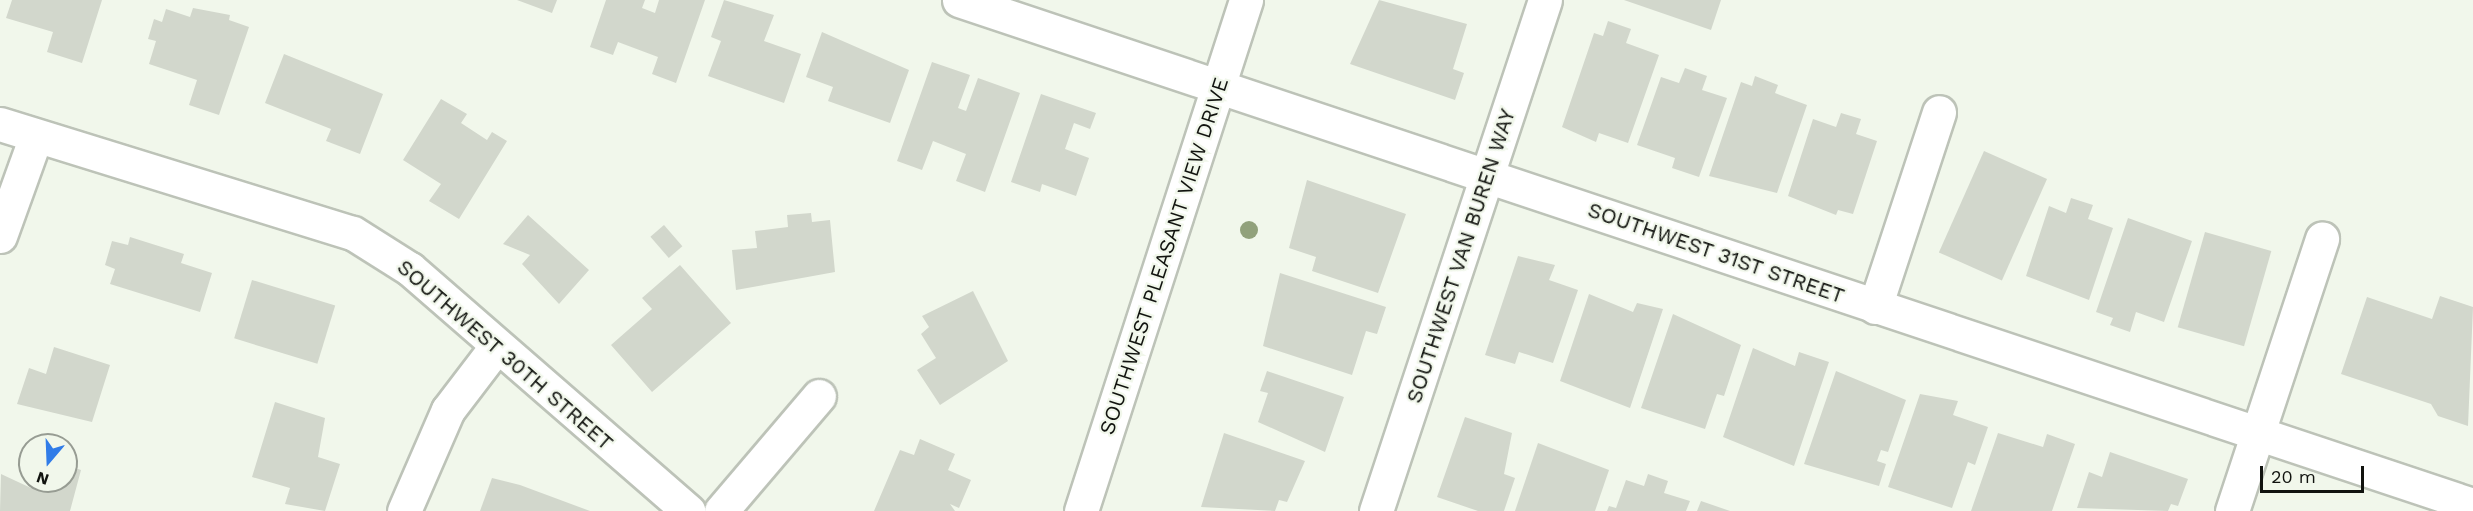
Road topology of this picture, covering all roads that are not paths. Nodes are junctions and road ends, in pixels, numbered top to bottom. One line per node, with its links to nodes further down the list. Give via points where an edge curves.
1 (1246, 0): 4 (street, SOUTHWEST PLEASANT VIEW DRIVE)
2 (1545, 0): 8 (street, SOUTHWEST VAN BUREN WAY)
3 (967, 1): 4 (street, SOUTHWEST 31ST STREET)
4 (1218, 86): 8 (street, SOUTHWEST 31ST STREET); 19 (street, SOUTHWEST PLEASANT VIEW DRIVE)
5 (1939, 112): 11 (street)
6 (0, 124): 7 (street, SOUTHWEST 30TH STREET)
7 (36, 136): 9 (street); 12 (street, SOUTHWEST 30TH STREET, via 353,233 410,269)
8 (1488, 177): 11 (street, SOUTHWEST 31ST STREET); 20 (street, SOUTHWEST VAN BUREN WAY)
9 (0, 236)
10 (2322, 239): 14 (street)
11 (1875, 307): 14 (street, SOUTHWEST 31ST STREET)
12 (496, 348): 16 (street, via 448,410); 17 (street, SOUTHWEST 30TH STREET)
13 (819, 396): 18 (street)
14 (2259, 432): 15 (street, SOUTHWEST 31ST STREET); 21 (street)
15 (2473, 505)
16 (404, 511)
17 (688, 511)
18 (721, 511)
19 (1081, 511)
20 (1376, 511)
21 (2232, 511)

